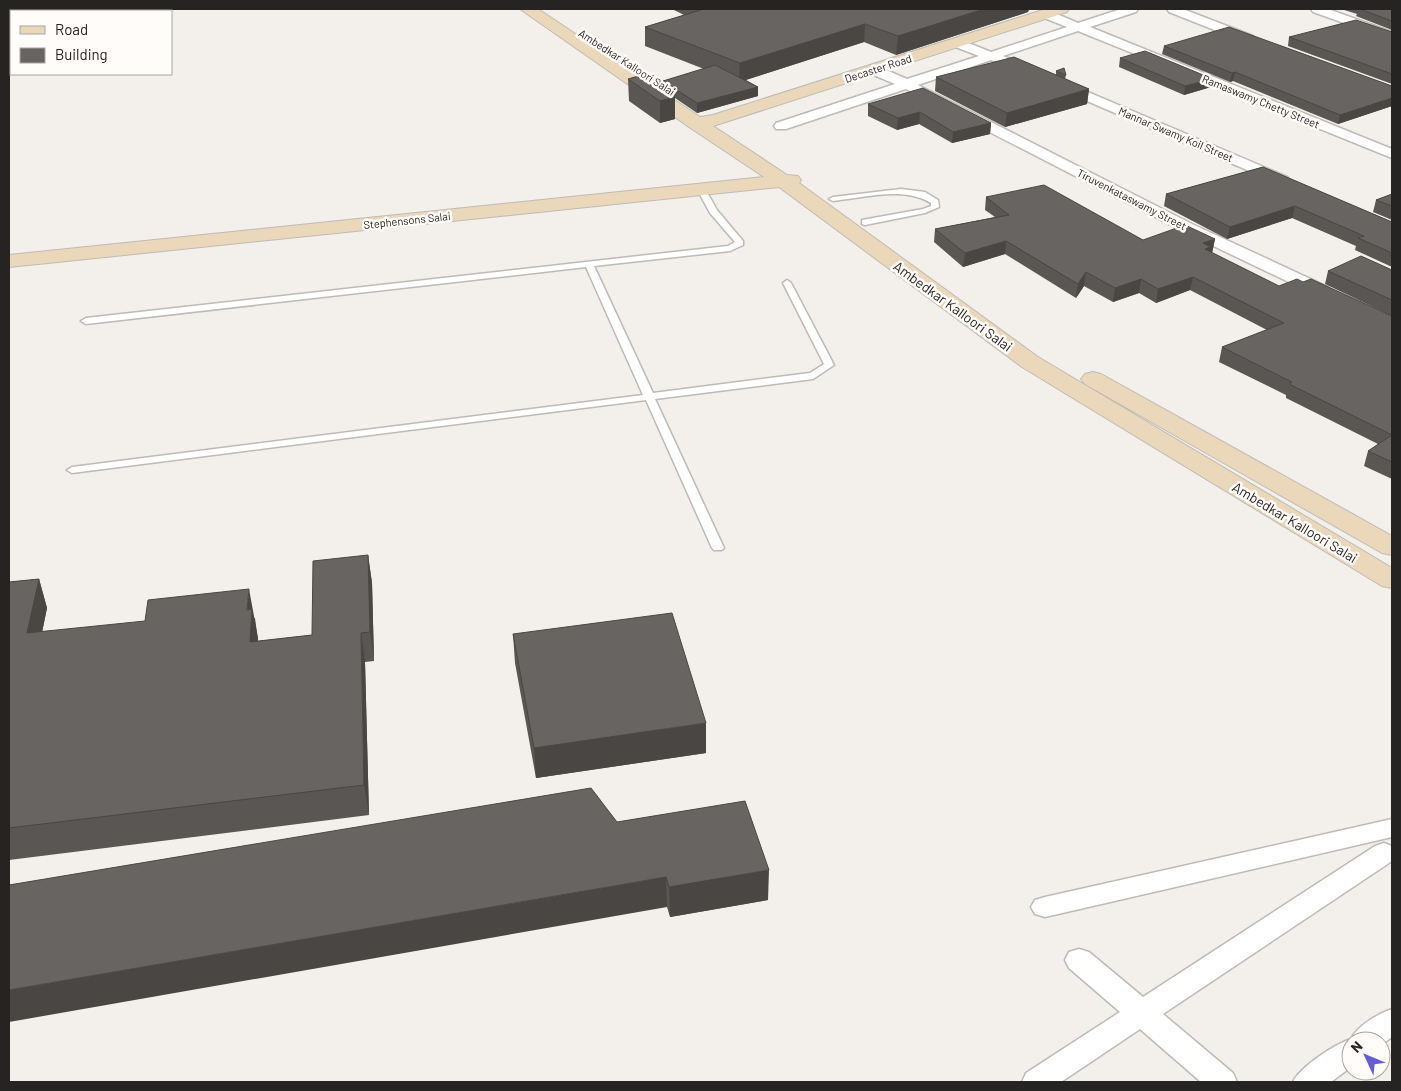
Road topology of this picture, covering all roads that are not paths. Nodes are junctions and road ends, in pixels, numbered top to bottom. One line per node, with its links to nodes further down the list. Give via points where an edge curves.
1 (528, 9): 15 (main road, Ambedkar Kalloori Salai)
2 (546, 9): 14 (main road, Ambedkar Kalloori Salai)
3 (1132, 9): 7 (street)
4 (1175, 9): 10 (street)
5 (1318, 9): 8 (street)
6 (1053, 11): 7 (street, Ramaswamy Chetty Street); 9 (main road, Decaster Road)
7 (1078, 26): 11 (street); 17 (street, Ramaswamy Chetty Street)
8 (1392, 36)
9 (958, 43): 11 (street, Mannar Swamy Koil Street); 12 (main road, Decaster Road)
10 (1265, 45)
11 (994, 56): 13 (street); 19 (street, Mannar Swamy Koil Street)
12 (874, 70): 13 (street, Tiruvenkataswamy Street); 14 (main road, Decaster Road)
13 (909, 84): 16 (street); 27 (street, Tiruvenkataswamy Street, via 1186,227)
14 (716, 120): 15 (main road, Decaster Road); 18 (main road, Ambedkar Kalloori Salai)
15 (695, 123): 18 (main road, Ambedkar Kalloori Salai)
16 (781, 126)
17 (1392, 154)
18 (784, 174): 20 (main road, Stephensons Salai); 21 (main road, Ambedkar Kalloori Salai); 23 (main road, Stephensons Salai); 33 (main road, Ambedkar Kalloori Salai, via 1030,362)
19 (1292, 184)
20 (701, 189): 24 (main road, Stephensons Salai); 25 (lane, via 713,211 740,243 730,248)
21 (833, 199): 22 (main road, Ambedkar Kalloori Salai); 22 (lane, via 908,191 922,194 935,202 935,207 925,211)
22 (865, 222): 31 (main road, Ambedkar Kalloori Salai, via 1054,357)
23 (9, 243)
24 (9, 261)
25 (589, 264): 28 (lane); 29 (lane)
26 (787, 283): 29 (lane, via 829,365 814,376)
27 (1338, 299)
28 (86, 321)
29 (650, 398): 30 (lane); 32 (lane)
30 (72, 470)
31 (1392, 547)
32 (718, 548)
33 (1392, 580)
34 (1388, 841): 35 (street); 37 (street)
35 (1045, 907)
36 (1079, 960): 37 (street)
37 (1141, 1013): 41 (street); 42 (street)
38 (1392, 1021): 39 (street)
39 (1378, 1031)
40 (1341, 1058): 43 (street)
41 (1037, 1082)
42 (1222, 1082)
43 (1308, 1082)

